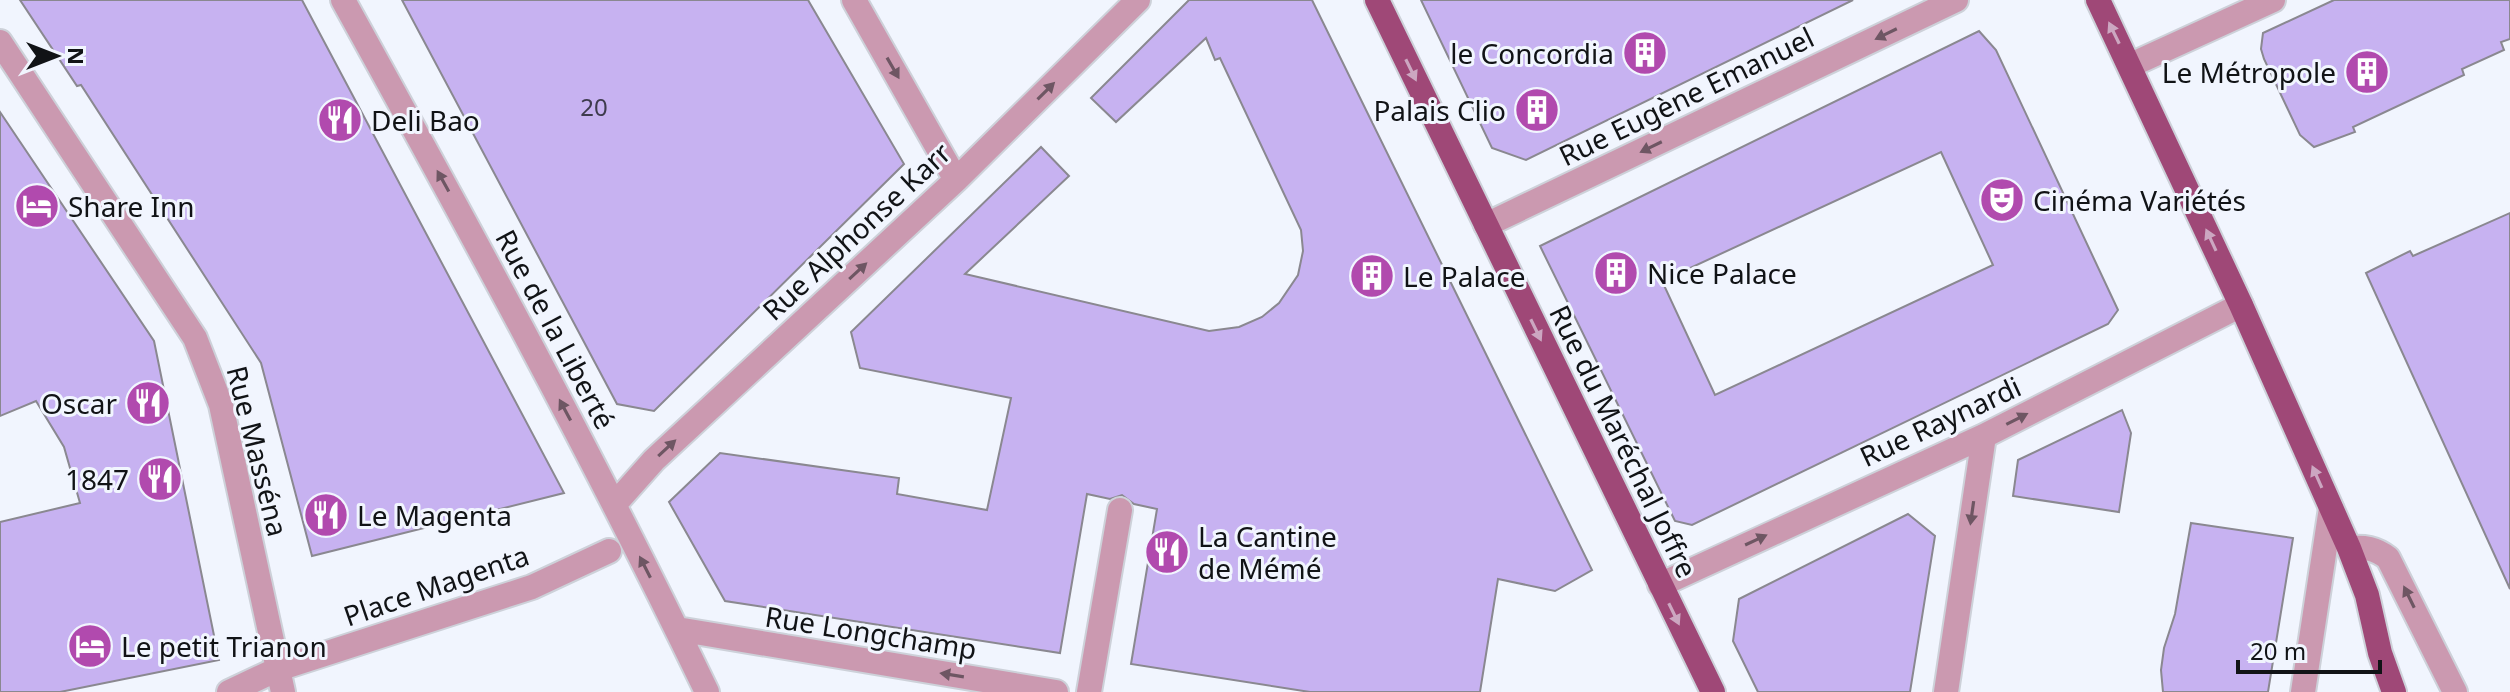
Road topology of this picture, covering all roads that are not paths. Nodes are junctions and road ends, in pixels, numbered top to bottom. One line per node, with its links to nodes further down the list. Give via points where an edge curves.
1 (343, 0): 14 (street, Rue de la Liberté, one-way to 1)
2 (854, 0): 10 (street, one-way to 10)
3 (1138, 0): 10 (street, Rue Alphonse Karr, one-way to 3)
4 (1377, 0): 11 (main road, Rue du Maréchal Joffre, one-way to 11)
5 (1956, 0): 11 (street, Rue Eugène Emanuel, one-way to 11)
6 (2098, 0): 9 (main road, one-way to 6)
7 (2273, 0): 9 (street)
8 (0, 42): 21 (street, Rue Masséna, via 195,338 221,405)
9 (2131, 65): 12 (main road, one-way to 9)
10 (956, 180): 14 (street, Rue Alphonse Karr, one-way to 10, via 654,460)
11 (1486, 225): 19 (main road, Rue du Maréchal Joffre, one-way to 19)
12 (2241, 305): 13 (street, Rue Raynardi, one-way to 12); 15 (main road, one-way to 12)
13 (1984, 436): 19 (street, Rue Raynardi, one-way to 13); 27 (street, one-way to 27)
14 (614, 505): 20 (street, Rue de la Liberté, one-way to 14)
15 (2331, 508): 17 (main road); 28 (street)
16 (1120, 510): 25 (street)
17 (2349, 548): 29 (main road); 30 (street, one-way to 17, via 2388,558 2378,550)
18 (609, 551): 21 (street, Place Magenta, via 532,587)
19 (1660, 585): 26 (main road, Rue du Maréchal Joffre, one-way to 26)
20 (677, 629): 23 (street, Rue de la Liberté); 24 (street, Rue Longchamp, one-way to 20)
21 (281, 680): 22 (street, Place Magenta)
22 (229, 692)
23 (707, 692)
24 (1056, 692)
25 (1089, 692)
26 (1713, 692)
27 (1946, 692)
28 (2303, 692)
29 (2394, 692)
30 (2455, 692)

